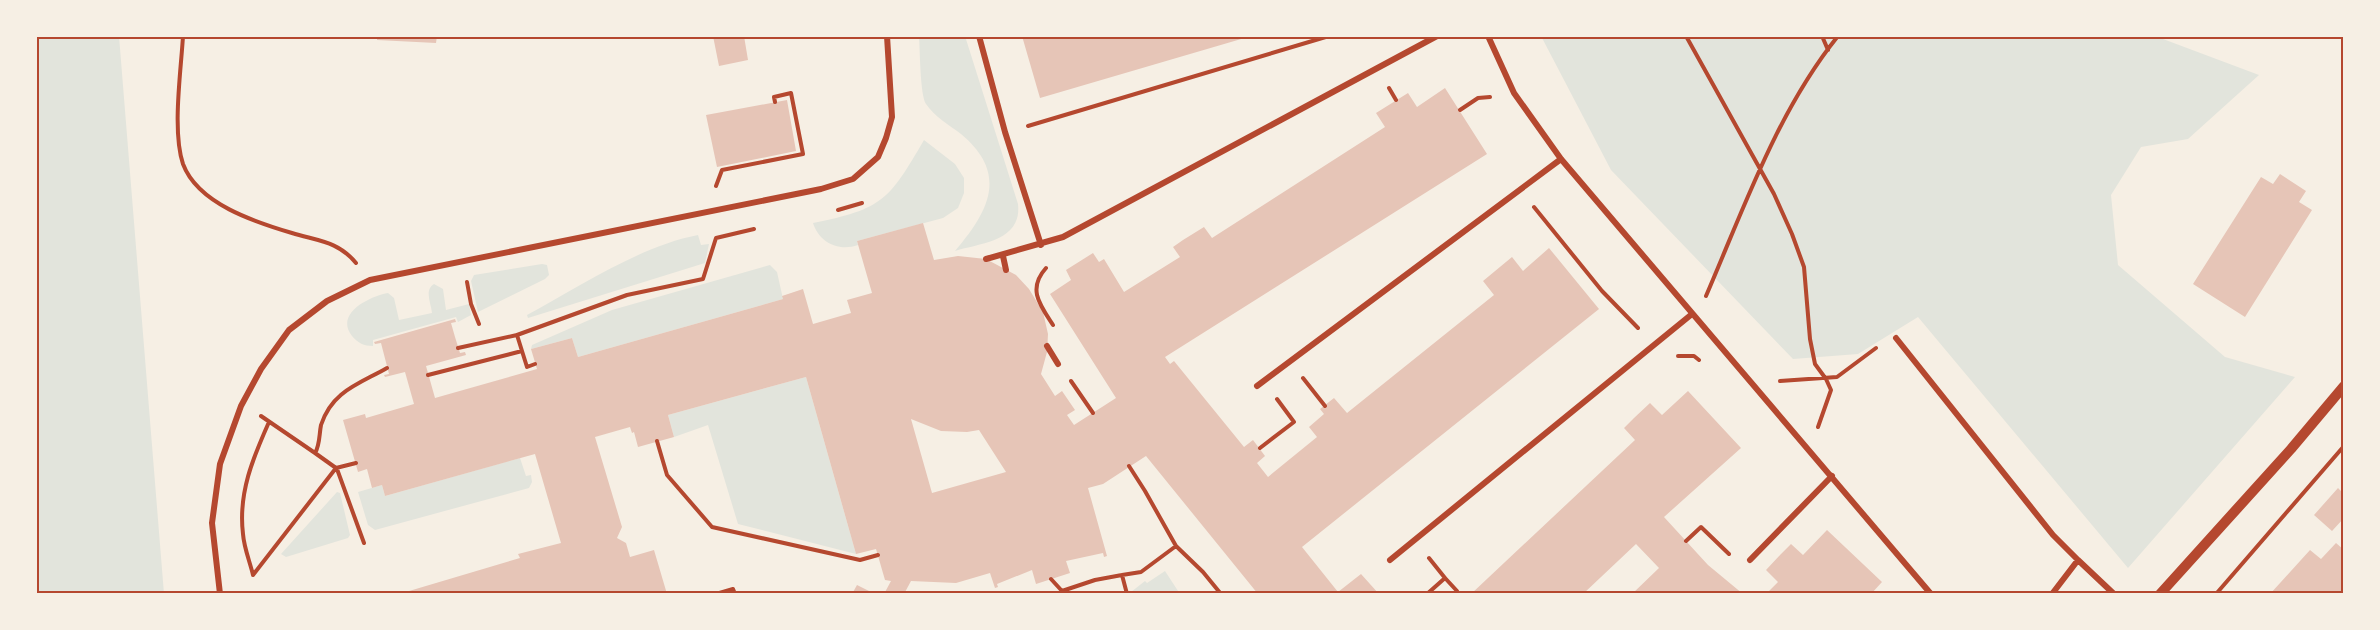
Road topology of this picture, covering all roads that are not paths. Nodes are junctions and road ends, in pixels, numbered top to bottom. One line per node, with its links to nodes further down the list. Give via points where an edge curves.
1 (887, 36): 20 (street, via 892,117 878,157 853,179 821,189 370,280 327,301 289,330 261,369 220,464 213,523)
2 (979, 36): 6 (street)
3 (1437, 36): 6 (street, via 1063,237)
4 (1488, 36): 5 (street, via 1514,93)
5 (1561, 159): 10 (street); 14 (street)
6 (1041, 245): 7 (street)
7 (1003, 256): 8 (street); 9 (street)
8 (986, 260)
9 (1006, 270)
10 (1692, 314): 16 (street); 17 (street)
11 (1896, 338): 19 (street)
12 (1047, 346): 13 (street)
13 (1058, 364)
14 (1257, 386)
15 (2344, 386): 24 (street)
16 (1832, 476): 18 (street); 21 (street)
17 (1390, 560)
18 (1750, 560)
19 (2078, 560): 22 (street); 23 (street)
20 (220, 594)
21 (1931, 594)
22 (2052, 594)
23 (2114, 594)
24 (2160, 594)

